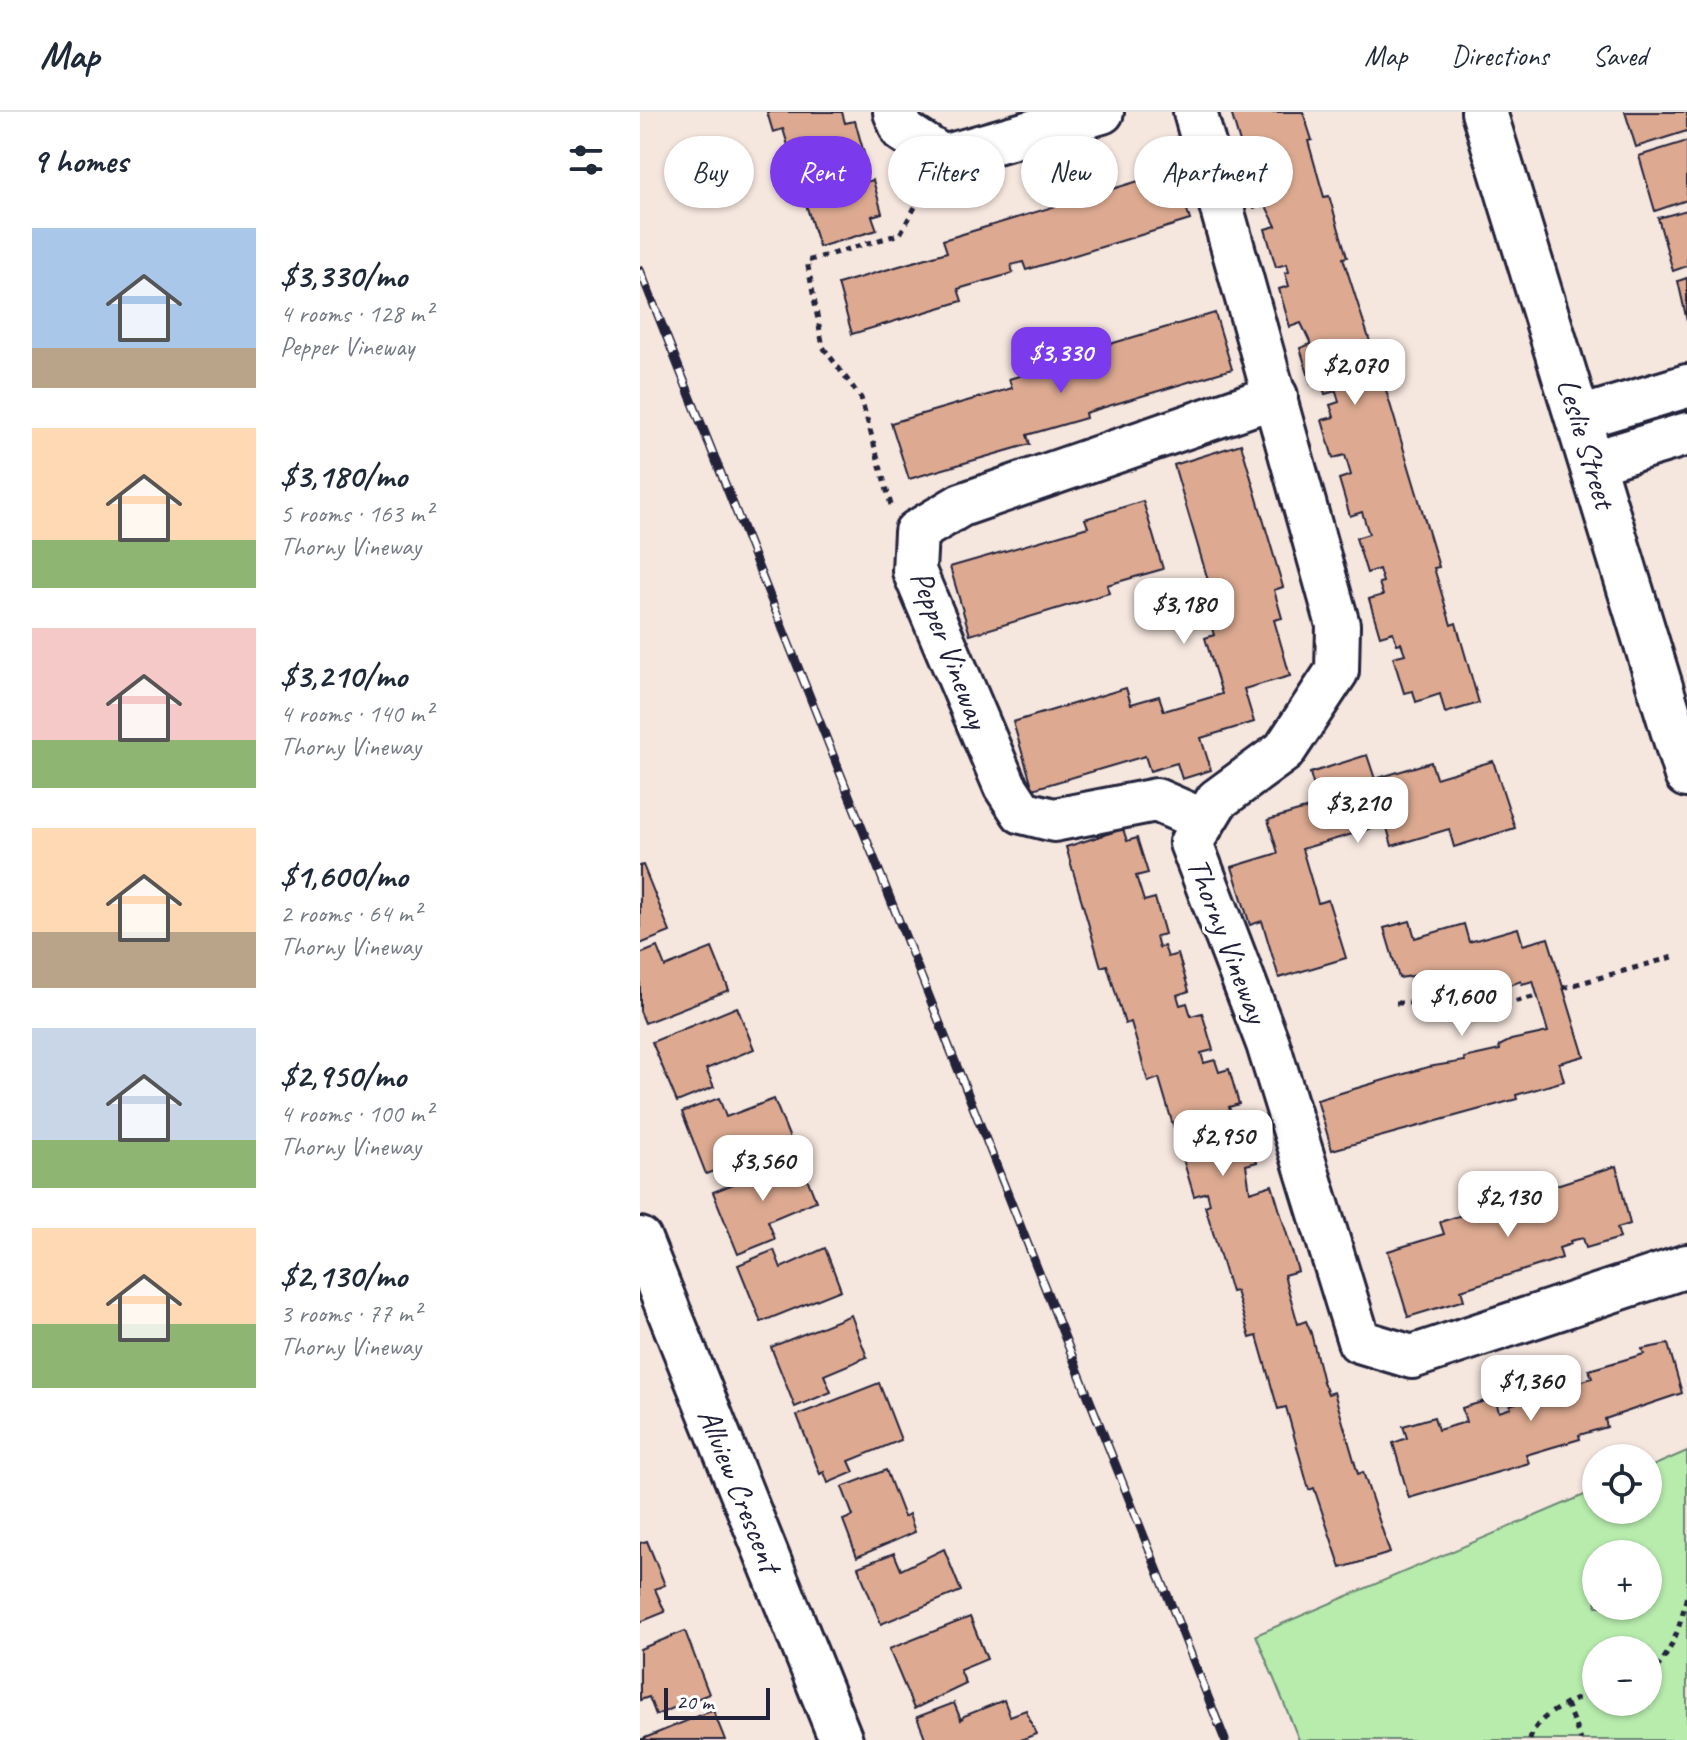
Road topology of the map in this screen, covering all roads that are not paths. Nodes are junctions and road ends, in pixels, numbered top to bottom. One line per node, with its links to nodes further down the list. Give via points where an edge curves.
1 (895, 112): 2 (street, via 903,131 943,157)
2 (1102, 112)
3 (1195, 112): 6 (street, Thorny Vineway)
4 (1484, 112): 7 (main road, Leslie Street)
5 (1687, 386): 7 (street)
6 (1276, 396): 11 (street, Thorny Vineway, via 1338,625 1337,671 1284,751 1217,800); 11 (street, Pepper Vineway, via 961,505 916,532 914,571 1005,786 1022,812 1054,820 1156,800)
7 (1580, 418): 9 (main road, Leslie Street)
8 (1687, 434): 9 (street)
9 (1594, 462): 10 (main road, Leslie Street)
10 (1687, 775)
11 (1202, 820): 13 (street, Thorny Vineway, via 1191,843 1268,1044 1359,1341 1412,1357)
12 (640, 1239): 14 (street, Allview Crescent)
13 (1687, 1266)
14 (841, 1740)

